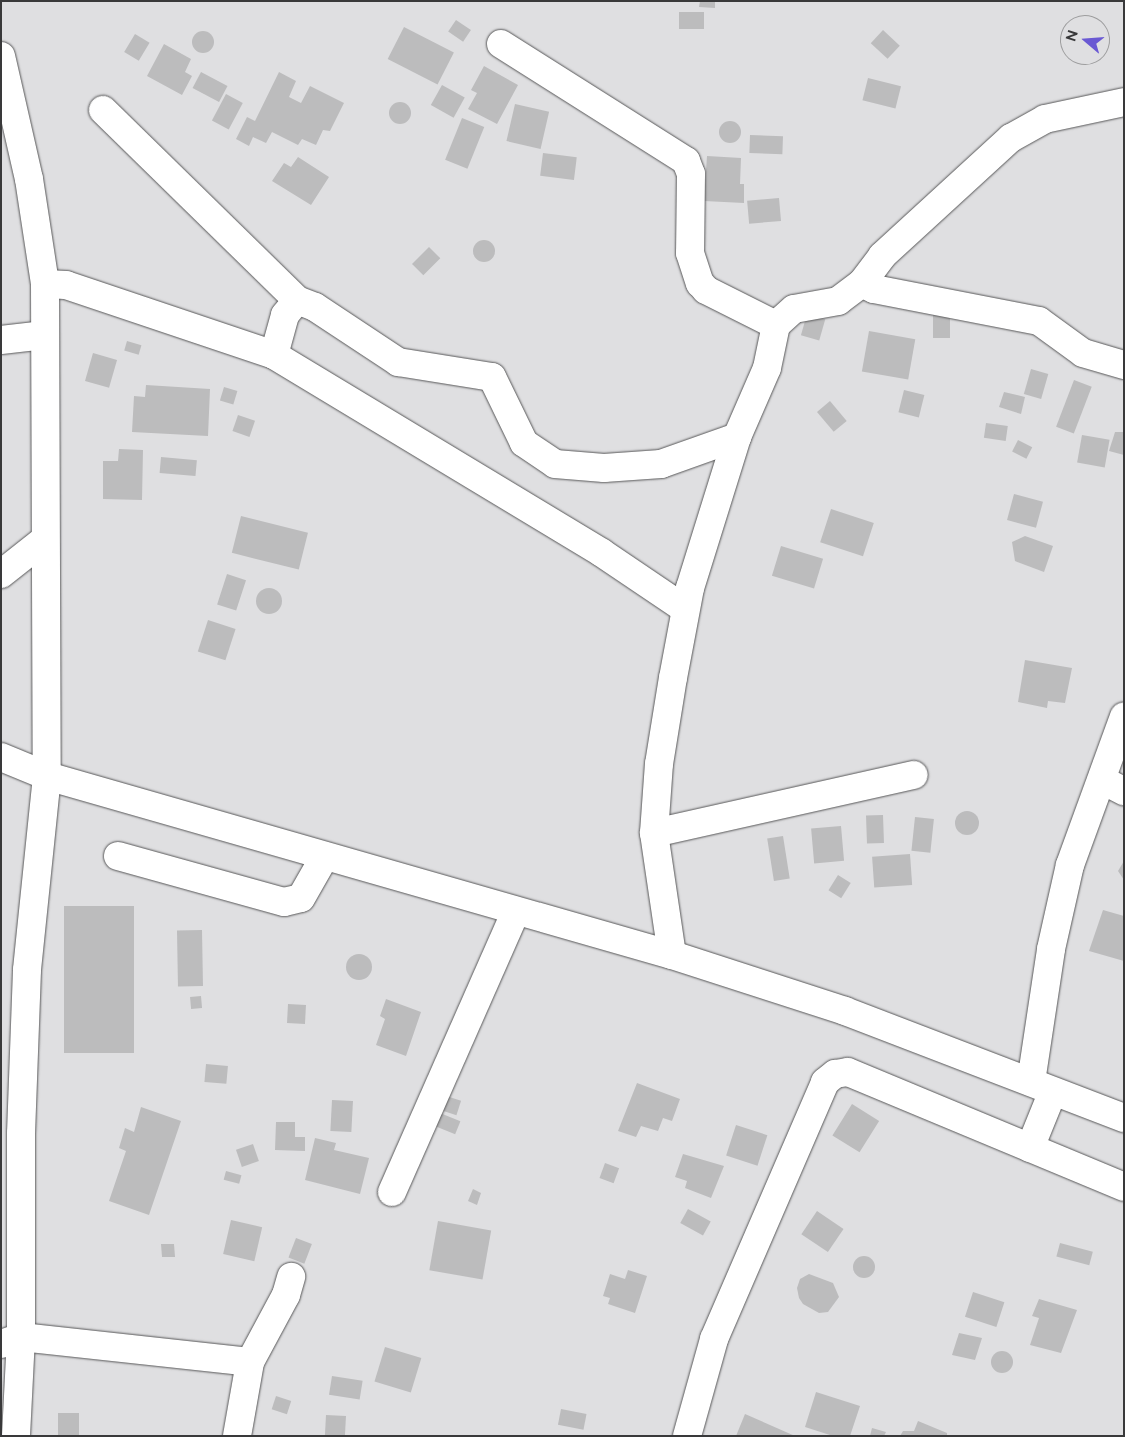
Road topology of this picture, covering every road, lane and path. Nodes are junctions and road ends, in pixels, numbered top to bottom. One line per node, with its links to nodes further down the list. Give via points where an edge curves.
1 (501, 44): 8 (street, via 686,161 691,174 690,253 700,283 706,290)
2 (2, 60): 6 (street, via 29,179)
3 (1124, 102): 5 (street, via 1045,119 1011,138 882,256)
4 (103, 110): 7 (street)
5 (862, 283): 8 (street, via 838,301 794,309); 12 (street, via 874,289 1039,321 1083,353)
6 (45, 284): 9 (street); 11 (street, via 66,285)
7 (297, 300): 11 (street, via 285,315); 13 (street, via 315,307 398,362 492,377 524,443 555,464 604,468 661,464)
8 (776, 325): 13 (street, via 767,368)
9 (45, 335): 10 (street); 14 (street)
10 (1, 340)
11 (274, 355): 16 (street, via 602,553)
12 (1124, 365)
13 (737, 436): 16 (street)
14 (44, 540): 15 (street); 20 (street)
15 (1, 574)
16 (685, 609): 22 (street, via 659,764)
17 (1124, 717): 21 (street)
18 (1, 757): 20 (street)
19 (914, 775): 22 (street)
20 (47, 776): 24 (street); 29 (street)
21 (1113, 786): 27 (street, via 1070,865 1051,949)
22 (654, 833): 26 (street)
23 (118, 856): 24 (street, via 284,902 302,898)
24 (325, 856): 25 (street)
25 (516, 910): 26 (street); 32 (street)
26 (672, 954): 27 (street, via 845,1011)
27 (1042, 1087): 28 (street); 30 (street)
28 (1124, 1118)
29 (11, 1134): 34 (street)
30 (1030, 1148): 31 (street); 38 (street, via 848,1072 835,1074 825,1082 714,1340)
31 (1124, 1188)
32 (392, 1192)
33 (291, 1277): 35 (street, via 286,1295)
34 (11, 1340): 35 (street); 36 (street)
35 (250, 1362): 37 (street)
36 (16, 1436)
37 (237, 1436)
38 (686, 1436)

